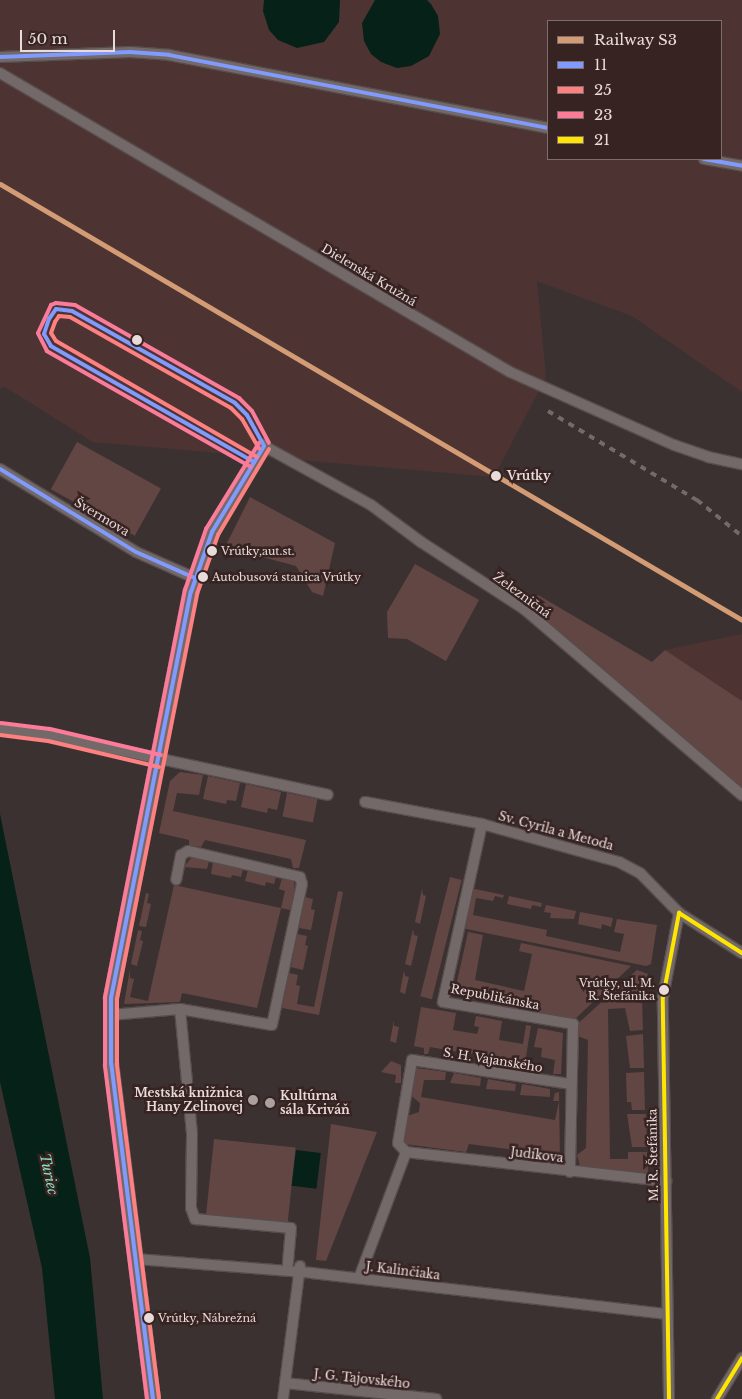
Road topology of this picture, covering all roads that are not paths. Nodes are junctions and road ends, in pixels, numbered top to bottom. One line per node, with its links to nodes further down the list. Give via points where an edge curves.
1 (0, 56): 3 (street, via 130,52 169,55)
2 (0, 73): 7 (street, Dielenská Kružná, via 510,372 674,445)
3 (547, 128)
4 (709, 160): 5 (street)
5 (742, 166)
6 (264, 446): 9 (street, via 212,532); 13 (street, Železničná, via 371,505 420,542 524,609)
7 (742, 464)
8 (0, 469): 9 (street, Švermova, via 136,552)
9 (195, 578): 11 (street)
10 (0, 729): 11 (street, via 49,735)
11 (160, 760): 12 (street); 20 (street, via 114,979)
12 (328, 795)
13 (742, 795)
14 (365, 802): 15 (street, Sv. Cyrila a Metoda)
15 (482, 824): 17 (street, Sv. Cyrila a Metoda, via 619,862 640,873); 21 (street, Republikánska, via 443,1002 574,1024)
16 (176, 880): 19 (street, via 182,855 191,851 298,875 302,884 272,1025)
17 (679, 912): 18 (street, Sv. Cyrila a Metoda); 24 (street, M. R. Štefánika, via 664,997)
18 (742, 953)
19 (180, 1008): 20 (street); 26 (street, via 192,1134 191,1208 195,1219 291,1228)
20 (110, 1015): 25 (street, via 111,1064)
21 (571, 1084): 22 (street, S. H. Vajanského, via 412,1060 398,1143); 23 (street, Republikánska)
22 (406, 1152): 23 (street, Judíkova); 28 (street)
23 (570, 1172): 24 (street, Judíkova)
24 (666, 1181): 29 (street, M. R. Štefánika)
25 (136, 1259): 27 (street, J. Kalinčiaka); 32 (street)
26 (288, 1264)
27 (299, 1268): 28 (street, J. Kalinčiaka); 31 (street)
28 (360, 1278): 29 (street, J. Kalinčiaka)
29 (667, 1314): 35 (street, M. R. Štefánika)
30 (742, 1358): 36 (street)
31 (285, 1383): 33 (street); 34 (street, J. G. Tajovského)
32 (153, 1399)
33 (283, 1399)
34 (436, 1399)
35 (669, 1399)
36 (717, 1399)

